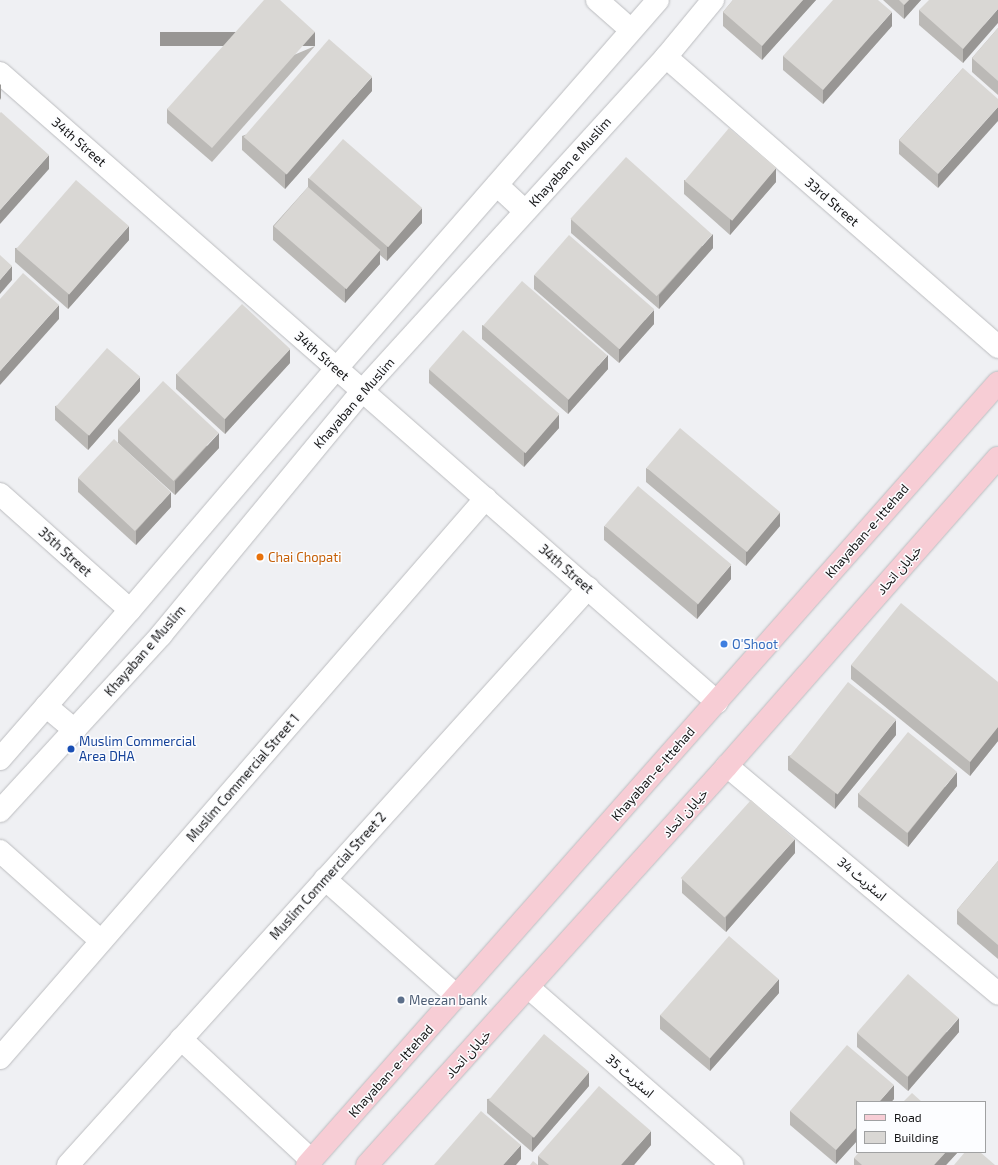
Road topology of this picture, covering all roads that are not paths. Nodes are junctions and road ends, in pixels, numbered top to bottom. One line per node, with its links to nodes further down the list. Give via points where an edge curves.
1 (597, 0): 4 (street)
2 (658, 0): 4 (street)
3 (713, 0): 5 (street, Khayaban e Muslim)
4 (631, 30): 7 (street)
5 (666, 56): 8 (street, Khayaban e Muslim); 9 (street, 33rd Street)
6 (0, 73): 10 (street, 34th Street)
7 (497, 185): 8 (street); 10 (street)
8 (525, 211): 12 (street, Khayaban e Muslim)
9 (998, 347)
10 (337, 368): 12 (street, 34th Street); 17 (street)
11 (998, 383): 18 (main road, Khayaban-e-Ittehad)
12 (362, 391): 15 (street, 34th Street); 20 (street, Khayaban e Muslim, via 161,635)
13 (998, 458): 22 (main road, خیابان اتحاد)
14 (0, 494): 17 (street, 35th Street)
15 (486, 498): 16 (street, 34th Street); 26 (street, Muslim Commercial Street 1)
16 (588, 588): 18 (street, 34th Street); 25 (street, Muslim Commercial Street 2)
17 (130, 610): 19 (street)
18 (717, 702): 29 (main road, Khayaban-e-Ittehad)
19 (46, 706): 20 (street); 21 (street)
20 (75, 730): 23 (street, Khayaban e Muslim)
21 (0, 759)
22 (727, 766): 27 (main road, خیابان اتحاد); 28 (street, اسٹریٹ 34)
23 (0, 811)
24 (0, 851): 26 (street)
25 (325, 879): 29 (street); 30 (street, Muslim Commercial Street 2)
26 (101, 941): 31 (street, Muslim Commercial Street 1)
27 (528, 987): 34 (main road, خیابان اتحاد); 35 (street, اسٹریٹ 35)
28 (998, 993)
29 (457, 996): 32 (main road, Khayaban-e-Ittehad)
30 (181, 1039): 32 (street); 33 (street, Muslim Commercial Street 2)
31 (0, 1058)
32 (310, 1163)
33 (68, 1165)
34 (367, 1165)
35 (732, 1165)

